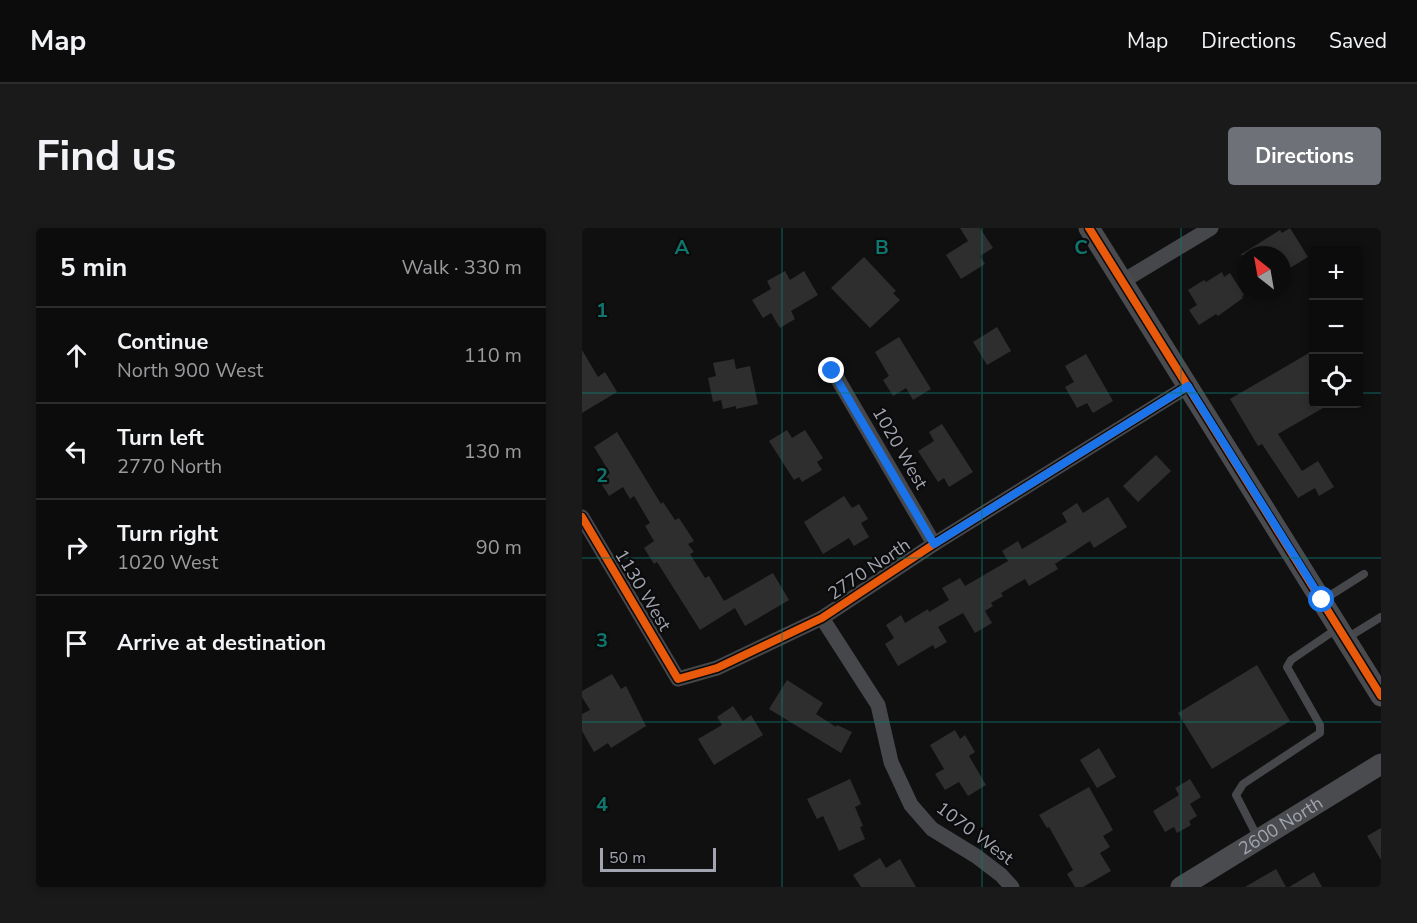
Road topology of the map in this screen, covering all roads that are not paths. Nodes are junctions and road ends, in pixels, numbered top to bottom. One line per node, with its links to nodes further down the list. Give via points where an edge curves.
1 (1089, 228): 3 (street)
2 (1211, 228): 3 (street)
3 (1123, 281): 5 (street)
4 (832, 371): 7 (street, 1020 West)
5 (1188, 386): 7 (street, 2770 North); 9 (street)
6 (582, 517): 13 (street, 1130 West)
7 (934, 544): 11 (street, 2770 North)
8 (1365, 574): 9 (lane)
9 (1322, 600): 12 (street)
10 (1381, 617): 12 (lane)
11 (822, 618): 13 (street, 2770 North, via 717,668); 17 (street, 1070 West, via 878,705 891,762 911,805 932,830 976,856)
12 (1342, 634): 14 (street); 16 (lane, via 1290,660 1287,667 1320,725 1320,733 1243,784 1236,795)
13 (678, 679)
14 (1378, 684)
15 (1381, 764): 16 (street, 2600 North)
16 (1259, 839): 18 (street, 2600 North)
17 (1012, 887)
18 (1181, 887)

